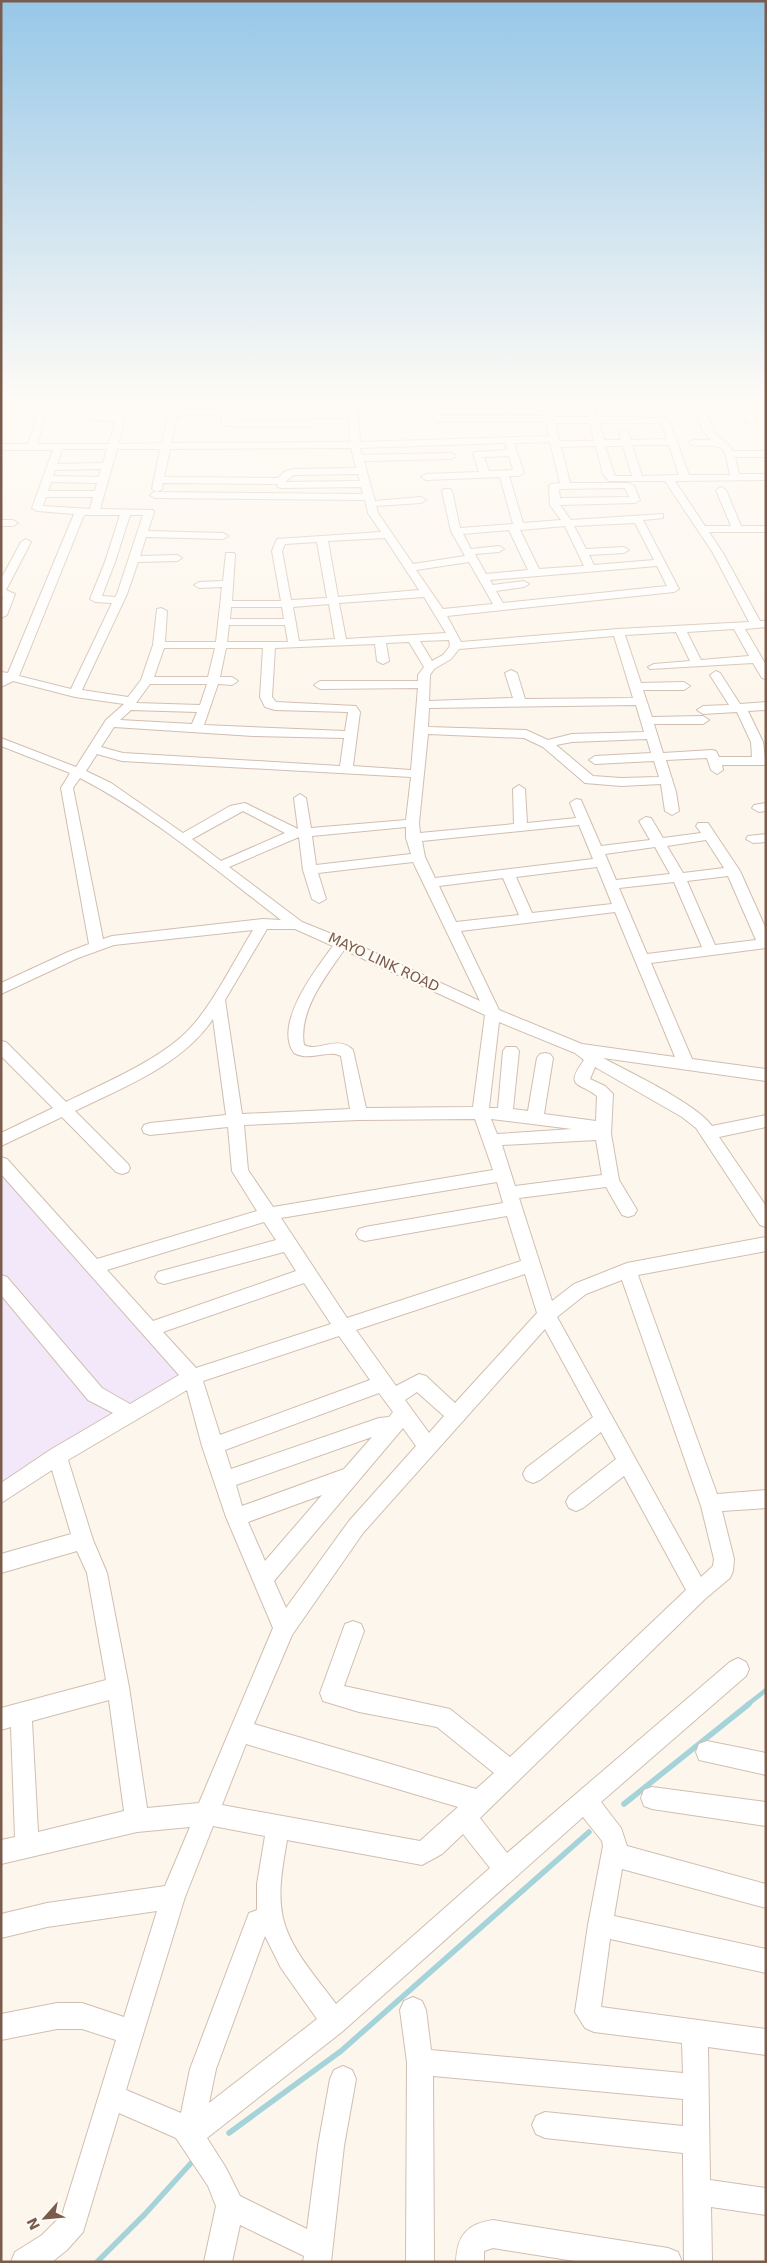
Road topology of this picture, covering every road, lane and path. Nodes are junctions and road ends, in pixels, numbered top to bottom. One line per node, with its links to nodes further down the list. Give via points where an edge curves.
1 (369, 501): 27 (street)
2 (555, 501): 19 (street)
3 (39, 502): 12 (street, via 37,508)
4 (97, 502): 13 (street)
5 (153, 502): 11 (street)
6 (281, 502): 11 (street, via 272,506)
7 (449, 502): 24 (street)
8 (510, 502): 20 (street)
9 (684, 502): 22 (street)
10 (725, 502): 21 (street)
11 (150, 509): 14 (street); 25 (street)
12 (80, 512): 13 (street); 76 (street)
13 (94, 512): 14 (street)
14 (126, 512): 48 (street, via 95,599)
15 (658, 516): 16 (street)
16 (638, 520): 19 (street); 37 (street)
17 (1, 523): 18 (street)
18 (13, 523)
19 (568, 523): 20 (street); 32 (street)
20 (516, 527): 24 (street); 40 (street)
21 (737, 528): 22 (street); 23 (street)
22 (702, 529): 58 (street)
23 (766, 529)
24 (456, 531): 34 (street)
25 (142, 534): 26 (street); 36 (street)
26 (223, 536)
27 (389, 539): 29 (street); 38 (street)
28 (26, 542): 47 (street)
29 (323, 543): 49 (street); 51 (street, via 280,541 277,551)
30 (616, 548): 32 (street)
31 (499, 549): 34 (street)
32 (583, 552): 39 (street)
33 (230, 555): 42 (street)
34 (470, 555): 38 (street); 41 (street)
35 (177, 558): 36 (street)
36 (134, 559): 48 (street)
37 (660, 563): 39 (street); 52 (street, via 674,589)
38 (409, 568): 46 (street)
39 (591, 568): 40 (street)
40 (535, 573): 41 (street)
41 (483, 577): 45 (street)
42 (228, 584): 44 (street); 50 (street)
43 (524, 584): 45 (street)
44 (199, 586)
45 (490, 589): 52 (street)
46 (427, 593): 49 (street); 54 (street)
47 (3, 594): 55 (street)
48 (119, 600): 85 (street)
49 (335, 600): 51 (street); 65 (street)
50 (227, 604): 51 (street); 56 (street)
51 (286, 604): 57 (street)
52 (500, 607): 54 (street)
53 (161, 611): 66 (street)
54 (440, 613): 64 (street)
55 (1, 615)
56 (225, 622): 57 (street); 68 (street)
57 (290, 622): 67 (street)
58 (761, 624): 59 (street)
59 (737, 625): 60 (street); 74 (street)
60 (680, 628): 61 (street); 71 (street)
61 (618, 632): 64 (street); 84 (street)
62 (412, 638): 63 (street); 64 (street); 72 (street)
63 (380, 640): 65 (street); 70 (street)
64 (454, 641): 72 (street, via 447,657)
65 (341, 642): 67 (street)
66 (159, 645): 68 (street); 78 (street)
67 (294, 645): 69 (street)
68 (220, 646): 69 (street); 79 (street)
69 (269, 646): 91 (street, via 267,700 275,706)
70 (383, 661)
71 (697, 664): 73 (street); 74 (street)
72 (430, 667): 82 (street, via 424,675)
73 (654, 667)
74 (762, 670)
75 (511, 673): 87 (street)
76 (7, 675): 81 (street); 85 (street)
77 (716, 675): 92 (street)
78 (147, 680): 79 (street); 88 (street)
79 (213, 681): 80 (street); 93 (street)
80 (232, 681)
81 (1, 684)
82 (423, 684): 89 (street); 91 (street, via 320,680)
83 (684, 686): 84 (street)
84 (635, 687): 86 (street)
85 (75, 693): 88 (street)
86 (639, 701): 87 (street); 94 (street)
87 (520, 702): 89 (street)
88 (129, 704): 93 (street); 95 (street)
89 (423, 705): 97 (street)
90 (766, 706): 92 (street)
91 (318, 707): 98 (street, via 352,709)
92 (739, 708): 94 (street); 106 (street, via 757,742)
93 (206, 709): 96 (street)
94 (646, 721): 99 (street)
95 (110, 724): 96 (street); 102 (street)
96 (196, 729): 98 (street)
97 (422, 730): 101 (street, via 526,734); 108 (street)
98 (350, 735): 107 (street)
99 (650, 735): 101 (street, via 572,738); 104 (street)
100 (1, 742): 109 (street)
101 (547, 744): 110 (street, via 590,780)
102 (93, 749): 107 (street, via 122,757); 109 (street)
103 (1, 750): 109 (street)
104 (658, 757): 105 (street); 106 (street, via 712,754 716,766); 110 (street)
105 (595, 760)
106 (762, 761)
107 (346, 769): 108 (street)
108 (418, 774): 117 (street)
109 (75, 775): 122 (street, via 106,786); 137 (street); 141 (street, via 67,788 68,797)
110 (666, 780): 114 (street)
111 (519, 789): 118 (street)
112 (300, 798): 120 (street)
113 (576, 803): 115 (street)
114 (672, 812)
115 (584, 821): 118 (street); 125 (street)
116 (646, 821): 123 (street)
117 (412, 823): 120 (street); 121 (street)
118 (521, 827): 121 (street)
119 (706, 831): 123 (street); 128 (street)
120 (301, 833): 122 (street, via 245,807 235,809); 126 (street); 127 (street)
121 (413, 838): 124 (street)
122 (183, 839): 126 (street)
123 (658, 843): 125 (street); 130 (street)
124 (418, 857): 127 (street); 131 (street)
125 (598, 857): 129 (street); 132 (street)
126 (220, 866): 137 (street)
127 (310, 870): 133 (street)
128 (733, 871): 130 (street); 140 (street)
129 (508, 874): 131 (street); 135 (street)
130 (679, 877): 132 (street); 142 (street)
131 (430, 883): 138 (street)
132 (612, 885): 134 (street)
133 (319, 899)
134 (621, 907): 135 (street); 143 (street)
135 (527, 918): 138 (street)
136 (263, 924): 137 (street, MAYO LINK ROAD); 141 (street, MAYO LINK ROAD, via 112,941); 145 (street)
137 (290, 925): 139 (street, MAYO LINK ROAD)
138 (453, 927): 146 (street)
139 (342, 943): 146 (street, MAYO LINK ROAD); 156 (street, via 308,991 298,1015 295,1043 306,1052 346,1050)
140 (765, 943): 142 (street)
141 (97, 946): 144 (street, MAYO LINK ROAD)
142 (710, 950): 143 (street)
143 (641, 960): 151 (street)
144 (1, 989)
145 (218, 1000): 154 (street, via 186,1042 171,1053); 159 (street)
146 (493, 1013): 148 (street, MAYO LINK ROAD); 155 (street)
147 (1, 1046): 154 (street)
148 (580, 1049): 151 (street, MAYO LINK ROAD); 152 (street)
149 (511, 1051): 157 (street)
150 (545, 1058): 158 (street)
151 (686, 1064): 153 (street, MAYO LINK ROAD)
152 (587, 1067): 162 (street, via 584,1084 605,1094); 163 (street, via 688,1113)
153 (766, 1075)
154 (65, 1110): 164 (street); 167 (street)
155 (480, 1113): 156 (street); 157 (street); 165 (street)
156 (359, 1114): 159 (street)
157 (505, 1114): 158 (street)
158 (535, 1118): 162 (street)
159 (235, 1120): 161 (street); 173 (street, via 240,1171)
160 (763, 1125): 163 (street)
161 (150, 1128)
162 (603, 1131): 165 (street); 169 (street)
163 (709, 1133): 170 (street)
164 (1, 1140)
165 (492, 1140): 168 (street)
166 (1, 1163): 179 (street)
167 (122, 1168)
168 (503, 1175): 171 (street); 173 (street)
169 (611, 1180): 171 (street); 172 (street)
170 (760, 1199): 174 (street)
171 (511, 1200): 175 (street); 178 (street)
172 (628, 1210)
173 (268, 1214): 176 (street); 179 (street)
174 (766, 1220)
175 (365, 1234)
176 (288, 1244): 181 (street); 182 (street)
177 (766, 1244): 180 (street)
178 (531, 1265): 184 (street); 185 (street)
179 (94, 1267): 186 (street)
180 (627, 1270): 184 (street, via 580,1289); 203 (street)
181 (308, 1274): 185 (street); 186 (street)
182 (164, 1277)
183 (1, 1282): 189 (street, via 95,1394)
184 (547, 1315): 190 (street); 192 (street)
185 (343, 1327): 187 (street); 188 (street)
186 (150, 1329): 187 (street)
187 (192, 1377): 189 (street); 193 (street)
188 (388, 1390): 190 (street, via 419,1382); 191 (street); 193 (street)
189 (130, 1413): 195 (street)
190 (456, 1416): 194 (street)
191 (399, 1419): 194 (street); 198 (street); 199 (street)
192 (604, 1419): 196 (street); 197 (street)
193 (212, 1446): 199 (street)
194 (428, 1447): 209 (street, via 356,1527)
195 (57, 1456): 200 (street); 205 (street)
196 (627, 1462): 202 (street); 208 (street)
197 (533, 1474)
198 (349, 1477): 204 (street); 207 (street)
199 (224, 1480): 204 (street)
200 (1, 1494)
201 (766, 1499): 203 (street, via 722,1501)
202 (576, 1502)
203 (711, 1506): 208 (street, via 724,1559 724,1572)
204 (236, 1518): 207 (street)
205 (82, 1540): 206 (street); 212 (street, via 96,1573)
206 (1, 1564)
207 (263, 1580): 209 (street)
208 (698, 1592): 217 (street)
209 (284, 1628): 214 (street)
210 (353, 1631): 217 (street, via 331,1693 442,1717)
211 (738, 1669): 219 (street)
212 (118, 1688): 213 (street); 223 (street)
213 (11, 1716): 225 (street)
214 (240, 1731): 220 (street); 221 (street)
215 (707, 1752): 216 (street)
216 (766, 1764)
217 (511, 1772): 220 (street)
218 (652, 1798): 222 (street)
219 (589, 1805): 226 (street); 228 (street)
220 (472, 1810): 224 (street, via 434,1846 422,1853); 228 (street)
221 (208, 1814): 223 (street); 224 (street); 230 (street)
222 (766, 1814)
223 (137, 1820): 225 (street)
224 (278, 1826): 236 (street, via 270,1894 271,1919 299,1972)
225 (27, 1845): 227 (street)
226 (614, 1845): 229 (street); 232 (street)
227 (1, 1852)
228 (506, 1870): 236 (street)
229 (766, 1896)
230 (173, 1897): 233 (street, via 47,1915); 238 (street)
231 (258, 1922): 246 (street, via 203,2069)
232 (600, 1925): 234 (street); 239 (street, via 590,2016)
233 (1, 1926)
234 (766, 1961)
235 (413, 2010): 241 (street)
236 (334, 2022): 246 (street)
237 (1, 2027): 238 (street, via 57,2016 82,2016)
238 (131, 2032): 244 (street)
239 (696, 2033): 240 (street); 243 (street)
240 (766, 2042)
241 (420, 2062): 243 (street); 254 (street)
242 (343, 2079): 251 (street)
243 (697, 2087): 247 (street)
244 (111, 2097): 246 (street, via 172,2122 185,2129); 252 (street, via 73,2222 60,2239)
245 (545, 2125): 247 (street)
246 (194, 2140): 250 (street)
247 (697, 2141): 248 (street)
248 (697, 2190): 249 (street); 257 (street)
249 (766, 2202)
250 (230, 2206): 251 (street); 253 (street)
251 (318, 2255)
252 (26, 2262)
253 (218, 2262)
254 (420, 2262)
255 (470, 2262): 256 (street, via 470,2249 475,2240 493,2234)
256 (668, 2262)
257 (698, 2262)

